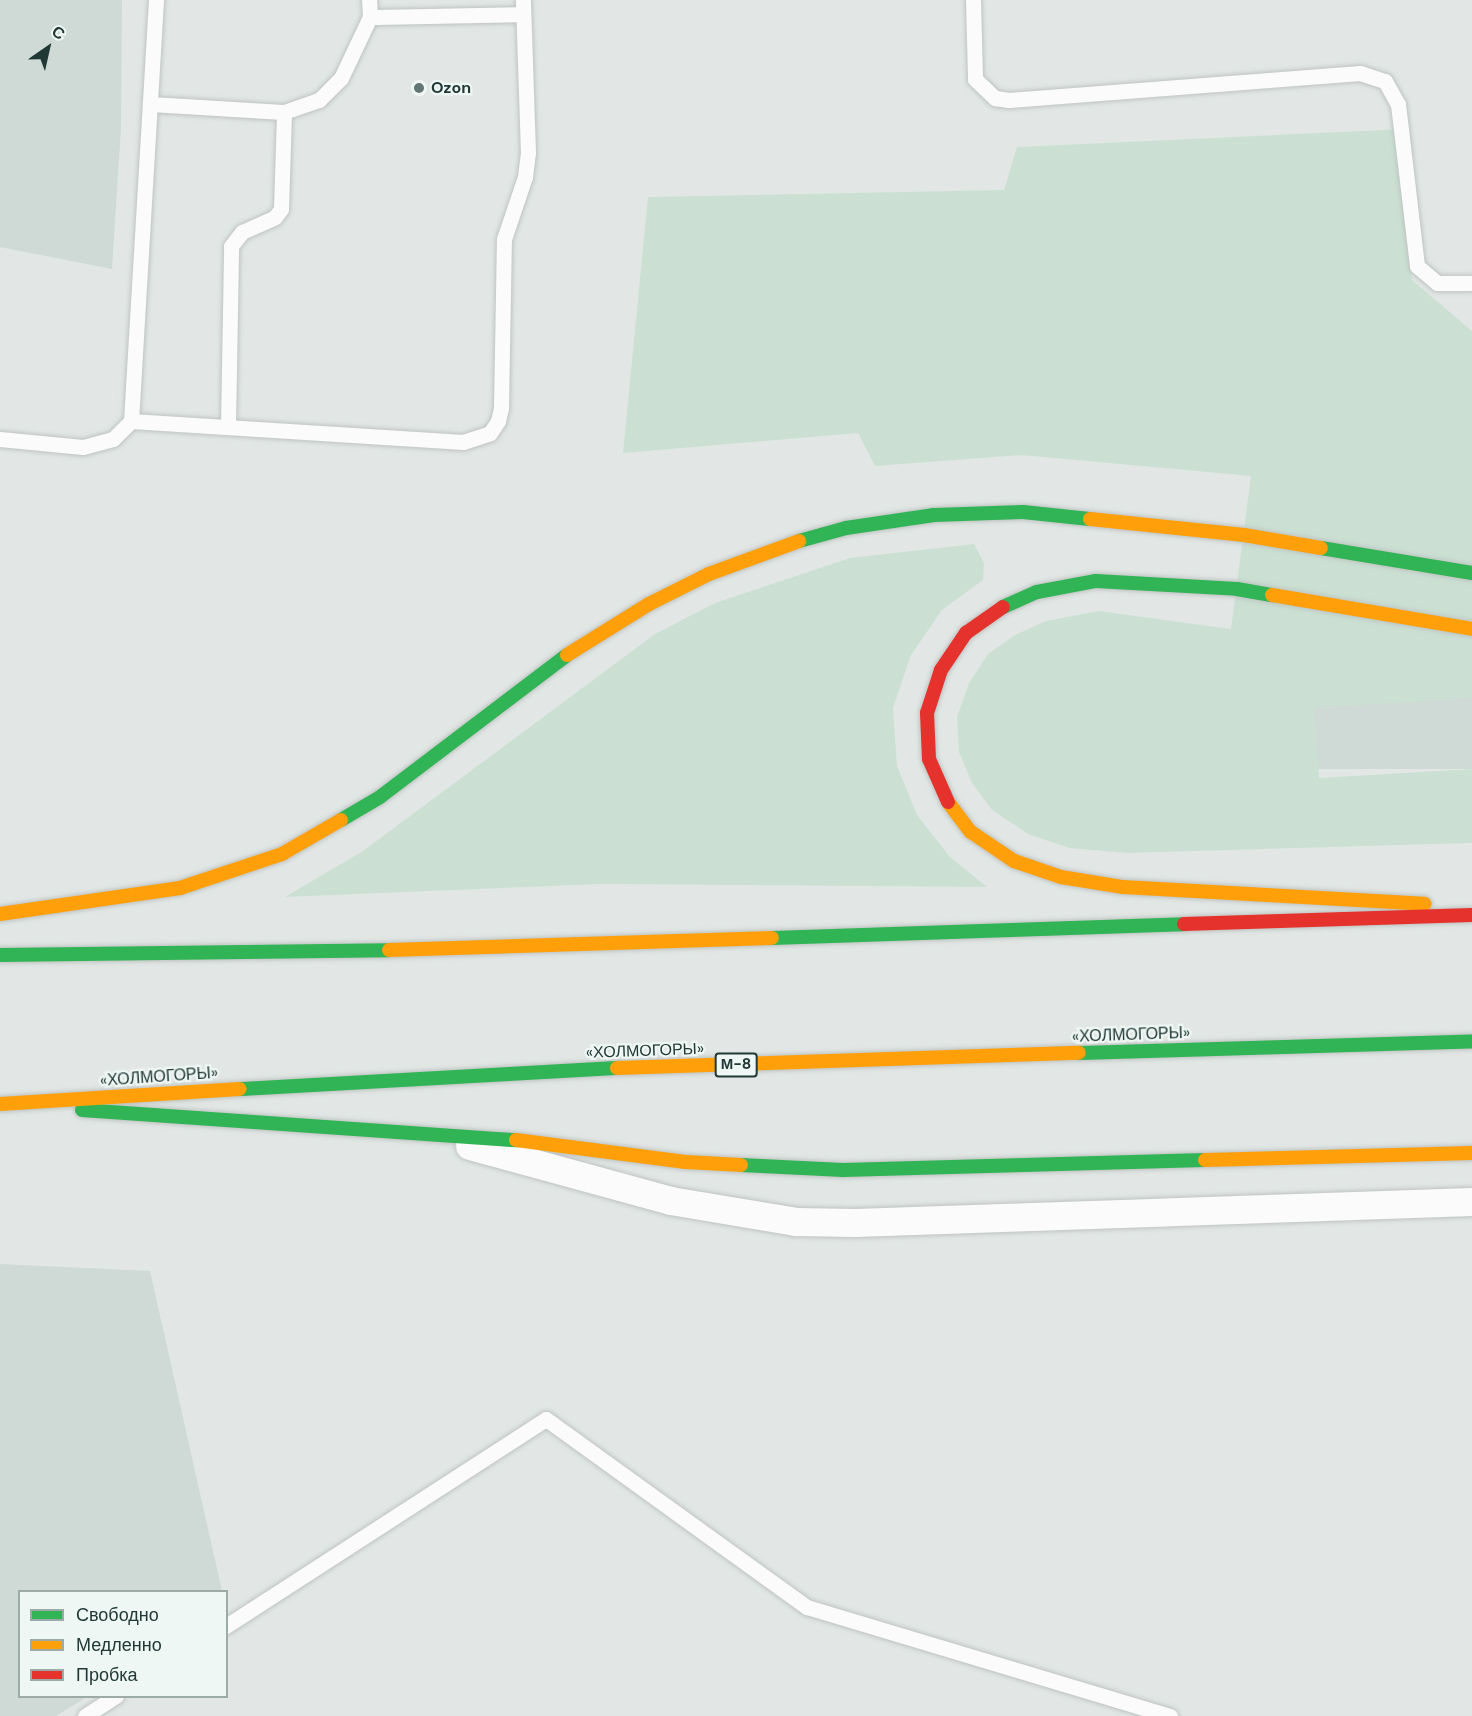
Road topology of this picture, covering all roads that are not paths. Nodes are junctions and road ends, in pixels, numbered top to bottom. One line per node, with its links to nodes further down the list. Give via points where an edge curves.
1 (156, 0): 6 (lane)
2 (369, 0): 5 (lane)
3 (973, 0): 8 (lane, via 975,79 995,98 1373,74 1394,91 1398,104 1417,266 1437,283)
4 (523, 7): 5 (lane); 10 (lane, via 528,153 525,177 504,239 498,421 490,433 463,442)
5 (370, 17): 7 (lane, via 341,78 319,100)
6 (150, 104): 7 (lane); 9 (lane)
7 (284, 112): 10 (lane, via 281,209 275,217 242,232 231,246)
8 (1472, 283)
9 (131, 421): 10 (lane); 11 (lane, via 113,439 83,447)
10 (228, 426)
11 (0, 439)
12 (1472, 573): 15 (main road, via 1244,535 1023,512 934,514 846,528 777,547 649,604 572,652 380,796 282,854 180,888)
13 (1472, 629): 14 (main road, via 1237,590 1096,581 1037,592 966,633 941,670 927,713 929,759 946,799 971,832 1014,861 1061,877 1123,887)
14 (1472, 907)
15 (0, 914)
16 (1472, 915): 17 (main road, via 311,953)
17 (0, 955)
18 (1472, 1041): 19 (main road, «ХОЛМОГОРЫ» / М-8, via 522,1071)
19 (0, 1104): 20 (main road)
20 (422, 1133): 21 (main road, via 525,1141 686,1162 843,1170); 22 (street, via 671,1201 797,1222)
21 (1472, 1153)
22 (1472, 1202)
23 (228, 1625): 26 (lane, via 546,1419 807,1607)
24 (113, 1698): 25 (lane)
25 (85, 1716)
26 (1170, 1716)

